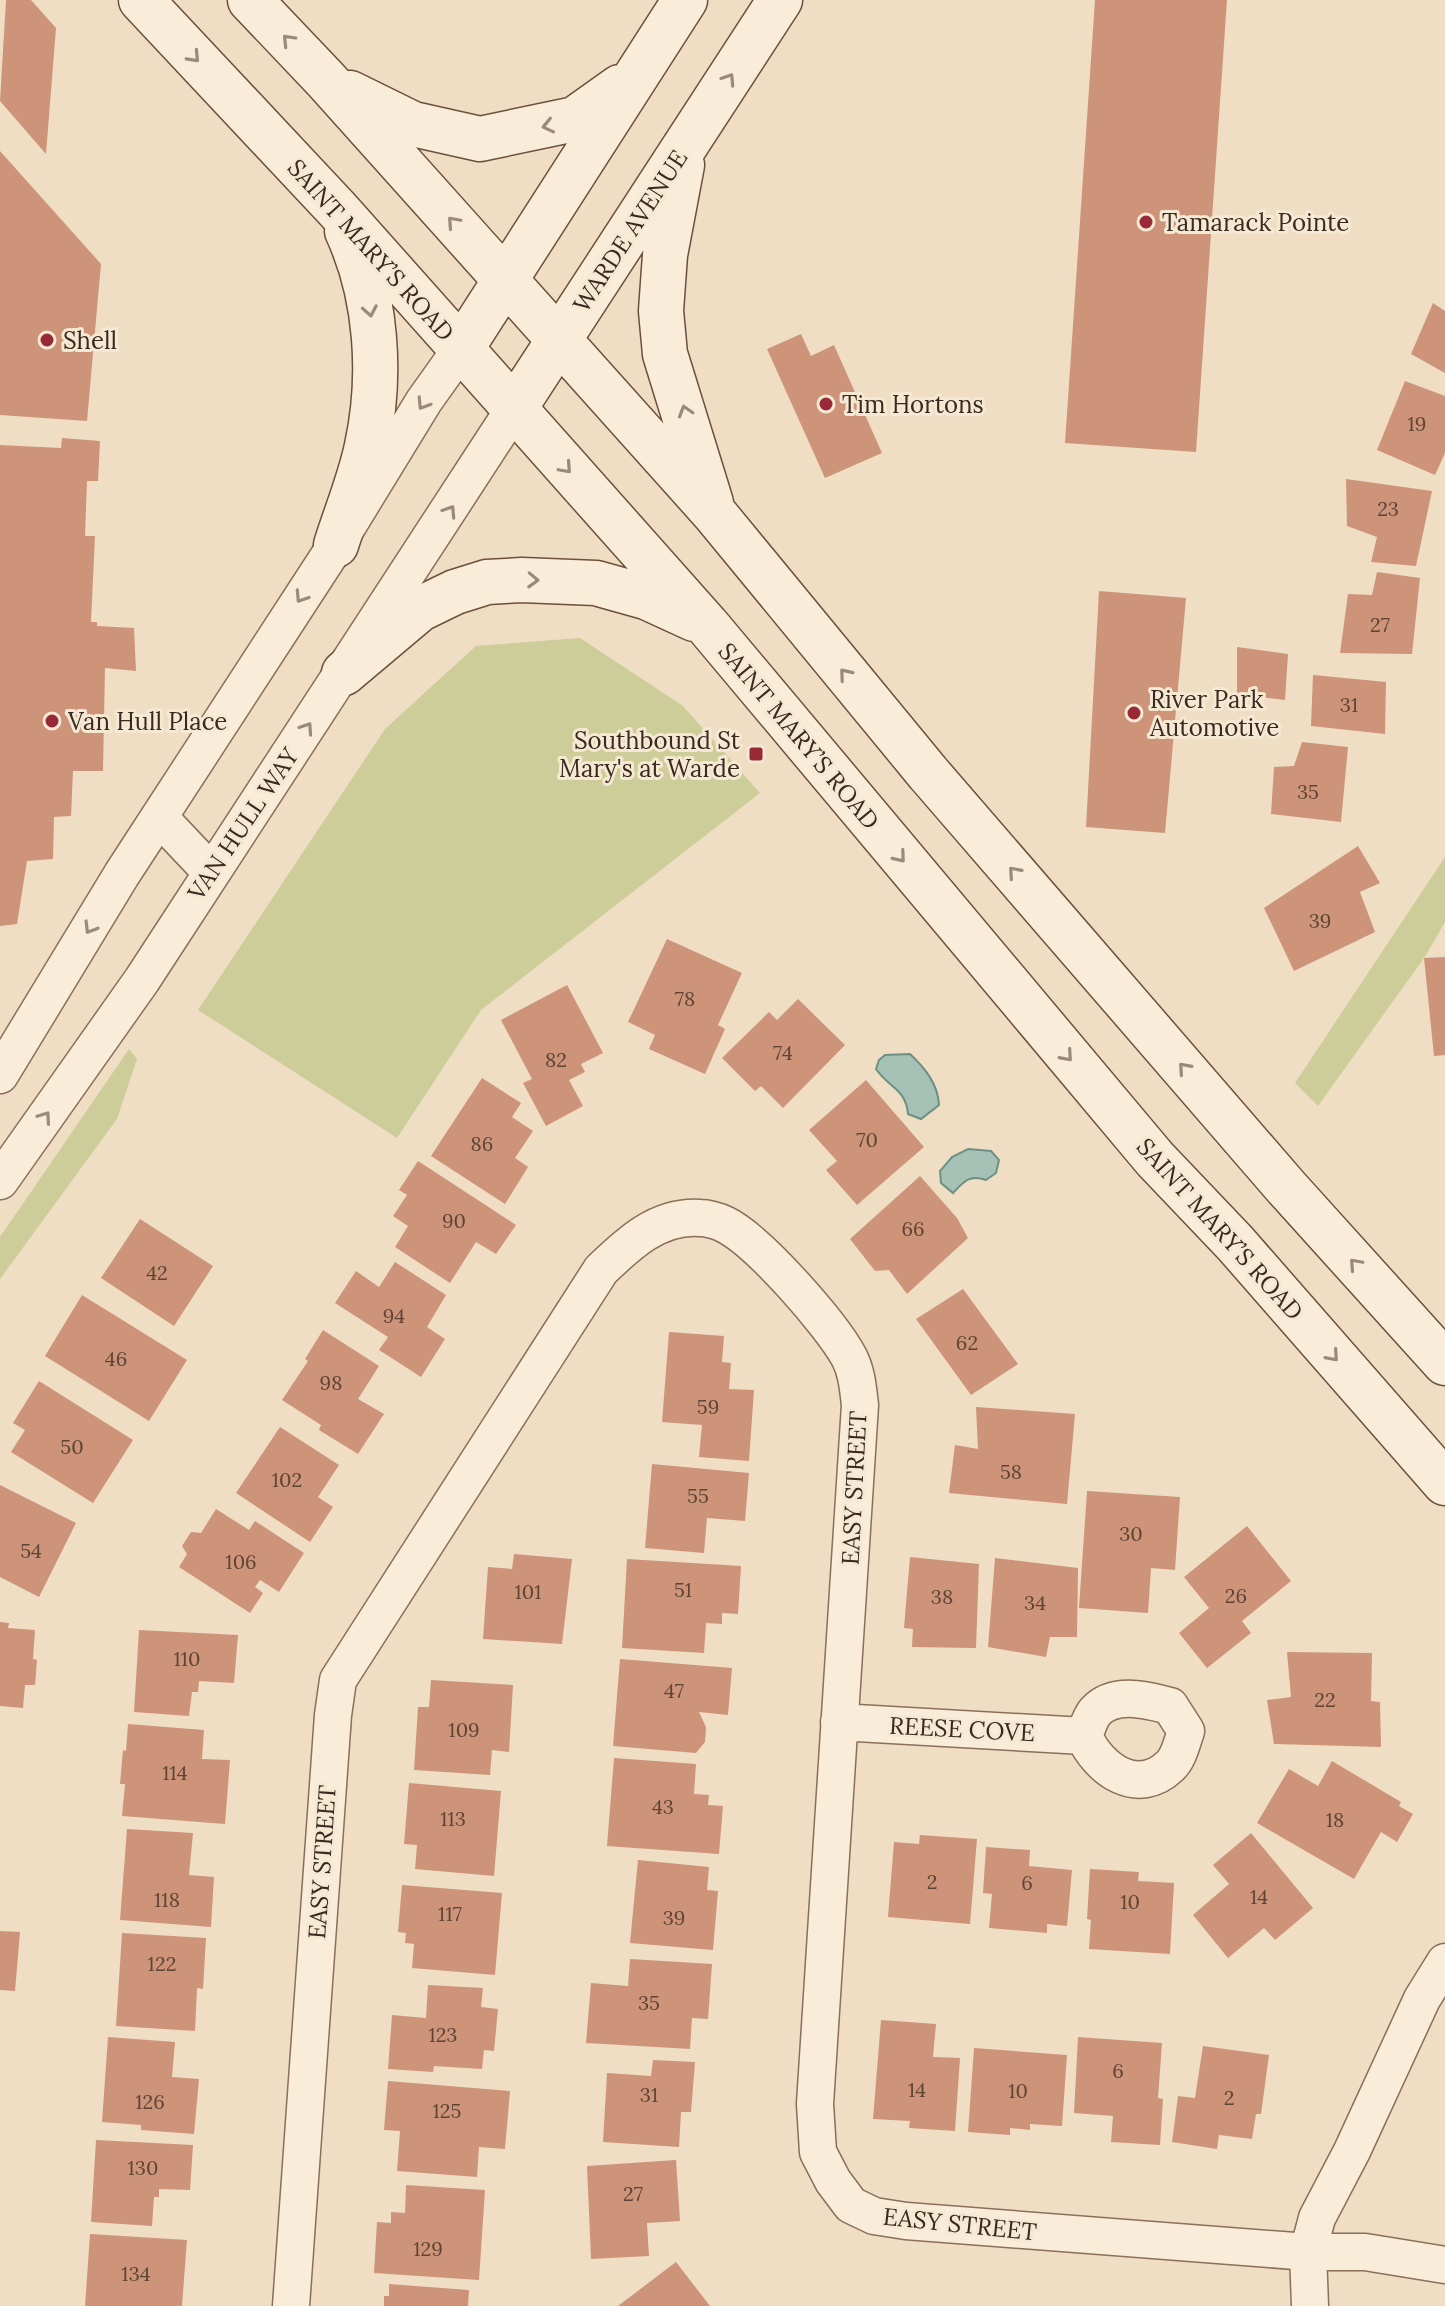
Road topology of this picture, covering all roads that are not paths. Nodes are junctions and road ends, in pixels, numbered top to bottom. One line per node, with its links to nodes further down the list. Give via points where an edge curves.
1 (141, 0): 8 (main road, SAINT MARY’S ROAD, one-way to 8)
2 (250, 0): 6 (main road, one-way to 2)
3 (685, 0): 5 (main road)
4 (780, 0): 7 (main road, WARDE AVENUE, one-way to 4)
5 (638, 73): 6 (main road, one-way to 6, via 575,119 480,139 413,124); 9 (main road)
6 (326, 80): 9 (main road, one-way to 6)
7 (686, 144): 10 (main road, WARDE AVENUE); 14 (main road, one-way to 7, via 665,354 661,311 665,255)
8 (338, 210): 11 (main road, SAINT MARY’S ROAD); 15 (main road, one-way to 15, via 359,257 373,328 374,375 367,450)
9 (505, 280): 10 (main road); 11 (main road)
10 (559, 340): 12 (main road, WARDE AVENUE); 14 (main road)
11 (461, 349): 12 (main road, SAINT MARY’S ROAD); 15 (street, one-way to 15)
12 (514, 409): 13 (street, WARDE AVENUE); 16 (main road, SAINT MARY’S ROAD, one-way to 16)
13 (480, 463): 17 (street, VAN HULL WAY, one-way to 13)
14 (714, 513): 22 (main road, one-way to 14, via 939,785)
15 (336, 545): 18 (street, one-way to 18)
16 (707, 625): 17 (main road, one-way to 16, via 420,609 487,582 596,583 646,597); 23 (main road, SAINT MARY’S ROAD, one-way to 23, via 1135,1135)
17 (344, 673): 19 (street, VAN HULL WAY, one-way to 17)
18 (159, 817): 19 (street); 20 (street, one-way to 20)
19 (211, 872): 21 (street, VAN HULL WAY, one-way to 19)
20 (0, 1075)
21 (0, 1181)
22 (1445, 1363)
23 (1445, 1483)
24 (839, 1722): 25 (street, REESE COVE); 27 (street, EASY STREET, via 815,2104 818,2152 851,2205 874,2216 906,2221); 29 (street, EASY STREET, via 860,1405 851,1360 833,1331 748,1240 723,1223 699,1218 666,1223 635,1237 601,1270 338,1680)
25 (1084, 1736)
26 (1445, 1962): 27 (street, via 1422,1999 1317,2218)
27 (1308, 2252): 28 (street, EASY STREET, via 1365,2252); 30 (street)
28 (1445, 2265)
29 (291, 2306)
30 (1310, 2306)

